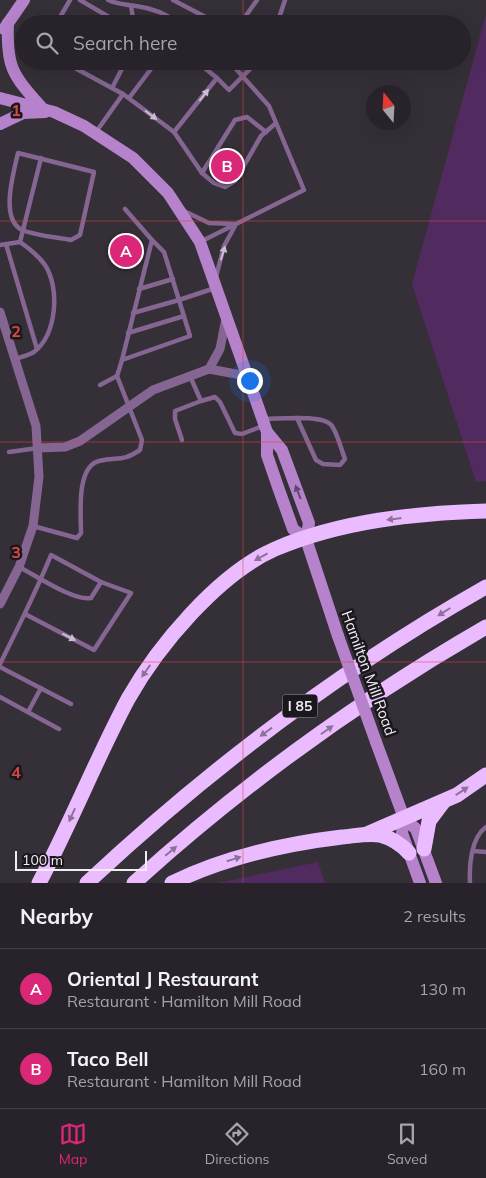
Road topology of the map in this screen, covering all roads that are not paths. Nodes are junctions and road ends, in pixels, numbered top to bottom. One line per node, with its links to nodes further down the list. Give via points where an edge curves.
1 (24, 0): 16 (main road)
2 (70, 0): 9 (lane)
3 (80, 0): 10 (lane)
4 (108, 0): 8 (lane)
5 (173, 0): 13 (lane)
6 (257, 0): 14 (lane)
7 (285, 0): 15 (lane)
8 (131, 6): 11 (lane); 12 (lane)
9 (61, 15)
10 (106, 15)
11 (132, 15)
12 (167, 15)
13 (202, 15)
14 (246, 15)
15 (280, 15)
16 (8, 23): 17 (main road); 30 (main road, via 11,68)
17 (0, 35)
18 (79, 70): 26 (lane)
19 (121, 70): 26 (lane)
20 (150, 70): 29 (lane)
21 (207, 70): 25 (lane)
22 (238, 70): 24 (lane)
23 (250, 70): 24 (lane)
24 (244, 76): 25 (lane, via 229,90); 32 (lane, via 269,106)
25 (217, 78): 34 (lane, one-way to 25)
26 (112, 88): 27 (lane)
27 (123, 94): 29 (lane); 36 (lane)
28 (0, 98): 30 (main road, Hamilton Mill Road)
29 (129, 98): 34 (lane, one-way to 34)
30 (42, 108): 31 (main road, Hamilton Mill Road)
31 (54, 112): 33 (main road, via 23,113); 36 (main road, Hamilton Mill Road)
32 (276, 123): 35 (lane); 41 (lane, via 304,190)
33 (0, 124)
34 (174, 132): 38 (lane)
35 (266, 132): 38 (lane, via 235,181 225,186 214,183); 38 (lane, via 247,117 235,120)
36 (96, 133): 39 (main road, Hamilton Mill Road, via 133,158 168,193)
37 (41, 158): 42 (lane); 42 (lane, via 18,153 6,210 13,225); 42 (lane, via 94,172 80,235 71,240)
38 (202, 173)
39 (177, 208): 41 (lane, via 209,223); 45 (main road, Hamilton Mill Road)
40 (125, 209): 43 (lane)
41 (235, 224): 45 (lane); 49 (lane, one-way to 41, via 224,246)
42 (23, 230): 44 (lane)
43 (152, 240): 48 (lane, via 164,252); 50 (lane)
44 (20, 242): 46 (lane); 57 (lane, via 35,252 52,280 51,325)
45 (200, 242): 49 (main road, Hamilton Mill Road)
46 (6, 244): 47 (lane); 57 (lane)
47 (0, 245)
48 (172, 279): 50 (lane); 51 (lane)
49 (215, 285): 51 (lane); 55 (main road, Hamilton Mill Road)
50 (140, 289): 53 (lane)
51 (179, 300): 53 (lane); 54 (lane)
52 (0, 312): 58 (street)
53 (133, 313): 56 (lane)
54 (184, 316): 56 (lane); 59 (lane, via 190,336)
55 (226, 318): 60 (street, via 220,349); 63 (main road, Hamilton Mill Road)
56 (128, 333): 59 (lane)
57 (37, 349): 58 (lane)
58 (16, 359): 70 (street, via 36,426)
59 (122, 360): 61 (lane)
60 (209, 369): 62 (street); 63 (street)
61 (118, 376): 64 (lane); 66 (lane)
62 (190, 376): 65 (lane); 66 (street, via 153,390)
63 (247, 376): 68 (main road, Hamilton Mill Road)
64 (100, 385)
65 (201, 401): 68 (lane, via 215,397 235,433 242,434); 69 (lane, via 175,411)
66 (130, 405): 70 (street, via 80,442); 73 (lane, via 142,440 140,450 125,459 98,461 87,468 77,538)
67 (297, 418): 67 (lane, via 325,420 332,426 345,459 340,465 316,460); 68 (lane)
68 (265, 425): 74 (main road, Hamilton Mill Road, via 282,450 309,523)
69 (182, 440)
70 (38, 448): 71 (lane); 73 (street, via 39,477)
71 (9, 452)
72 (486, 511): 74 (highway, one-way to 74, via 389,519 331,530)
73 (33, 526): 75 (street)
74 (306, 539): 90 (main road, Hamilton Mill Road, bridge); 97 (highway, one-way to 97, via 274,549 252,562 202,603 174,633 128,700)
75 (19, 567): 76 (lane); 79 (street)
76 (41, 579): 77 (lane, via 82,600 91,598); 77 (lane, via 51,555); 80 (lane)
77 (101, 582): 80 (lane, one-way to 77, via 94,650 131,593)
78 (486, 587): 98 (highway, I 85, one-way to 98, via 335,681 259,737 187,794)
79 (0, 604)
80 (25, 614): 82 (lane)
81 (486, 628): 99 (highway, I 85, one-way to 81, via 201,826 311,741)
82 (0, 665): 83 (lane)
83 (41, 688): 85 (lane); 86 (lane)
84 (0, 697): 86 (lane)
85 (71, 704)
86 (28, 712): 87 (lane)
87 (59, 729)
88 (486, 775): 89 (highway, one-way to 88)
89 (444, 800): 90 (highway); 93 (highway, via 429,821)
90 (404, 818): 92 (highway); 93 (main road, Hamilton Mill Road, via 416,829); 96 (main road, Hamilton Mill Road, via 402,833)
91 (486, 827): 94 (lane, via 479,834)
92 (367, 834): 96 (highway, via 388,838); 100 (highway, one-way to 92, via 236,858 318,840)
93 (424, 849): 102 (main road, Hamilton Mill Road)
94 (473, 851): 95 (lane); 103 (lane)
95 (486, 852)
96 (409, 853): 101 (main road, Hamilton Mill Road)
97 (39, 883)
98 (87, 883)
99 (134, 883)
100 (172, 883)
101 (420, 883)
102 (436, 883)
103 (470, 883)

